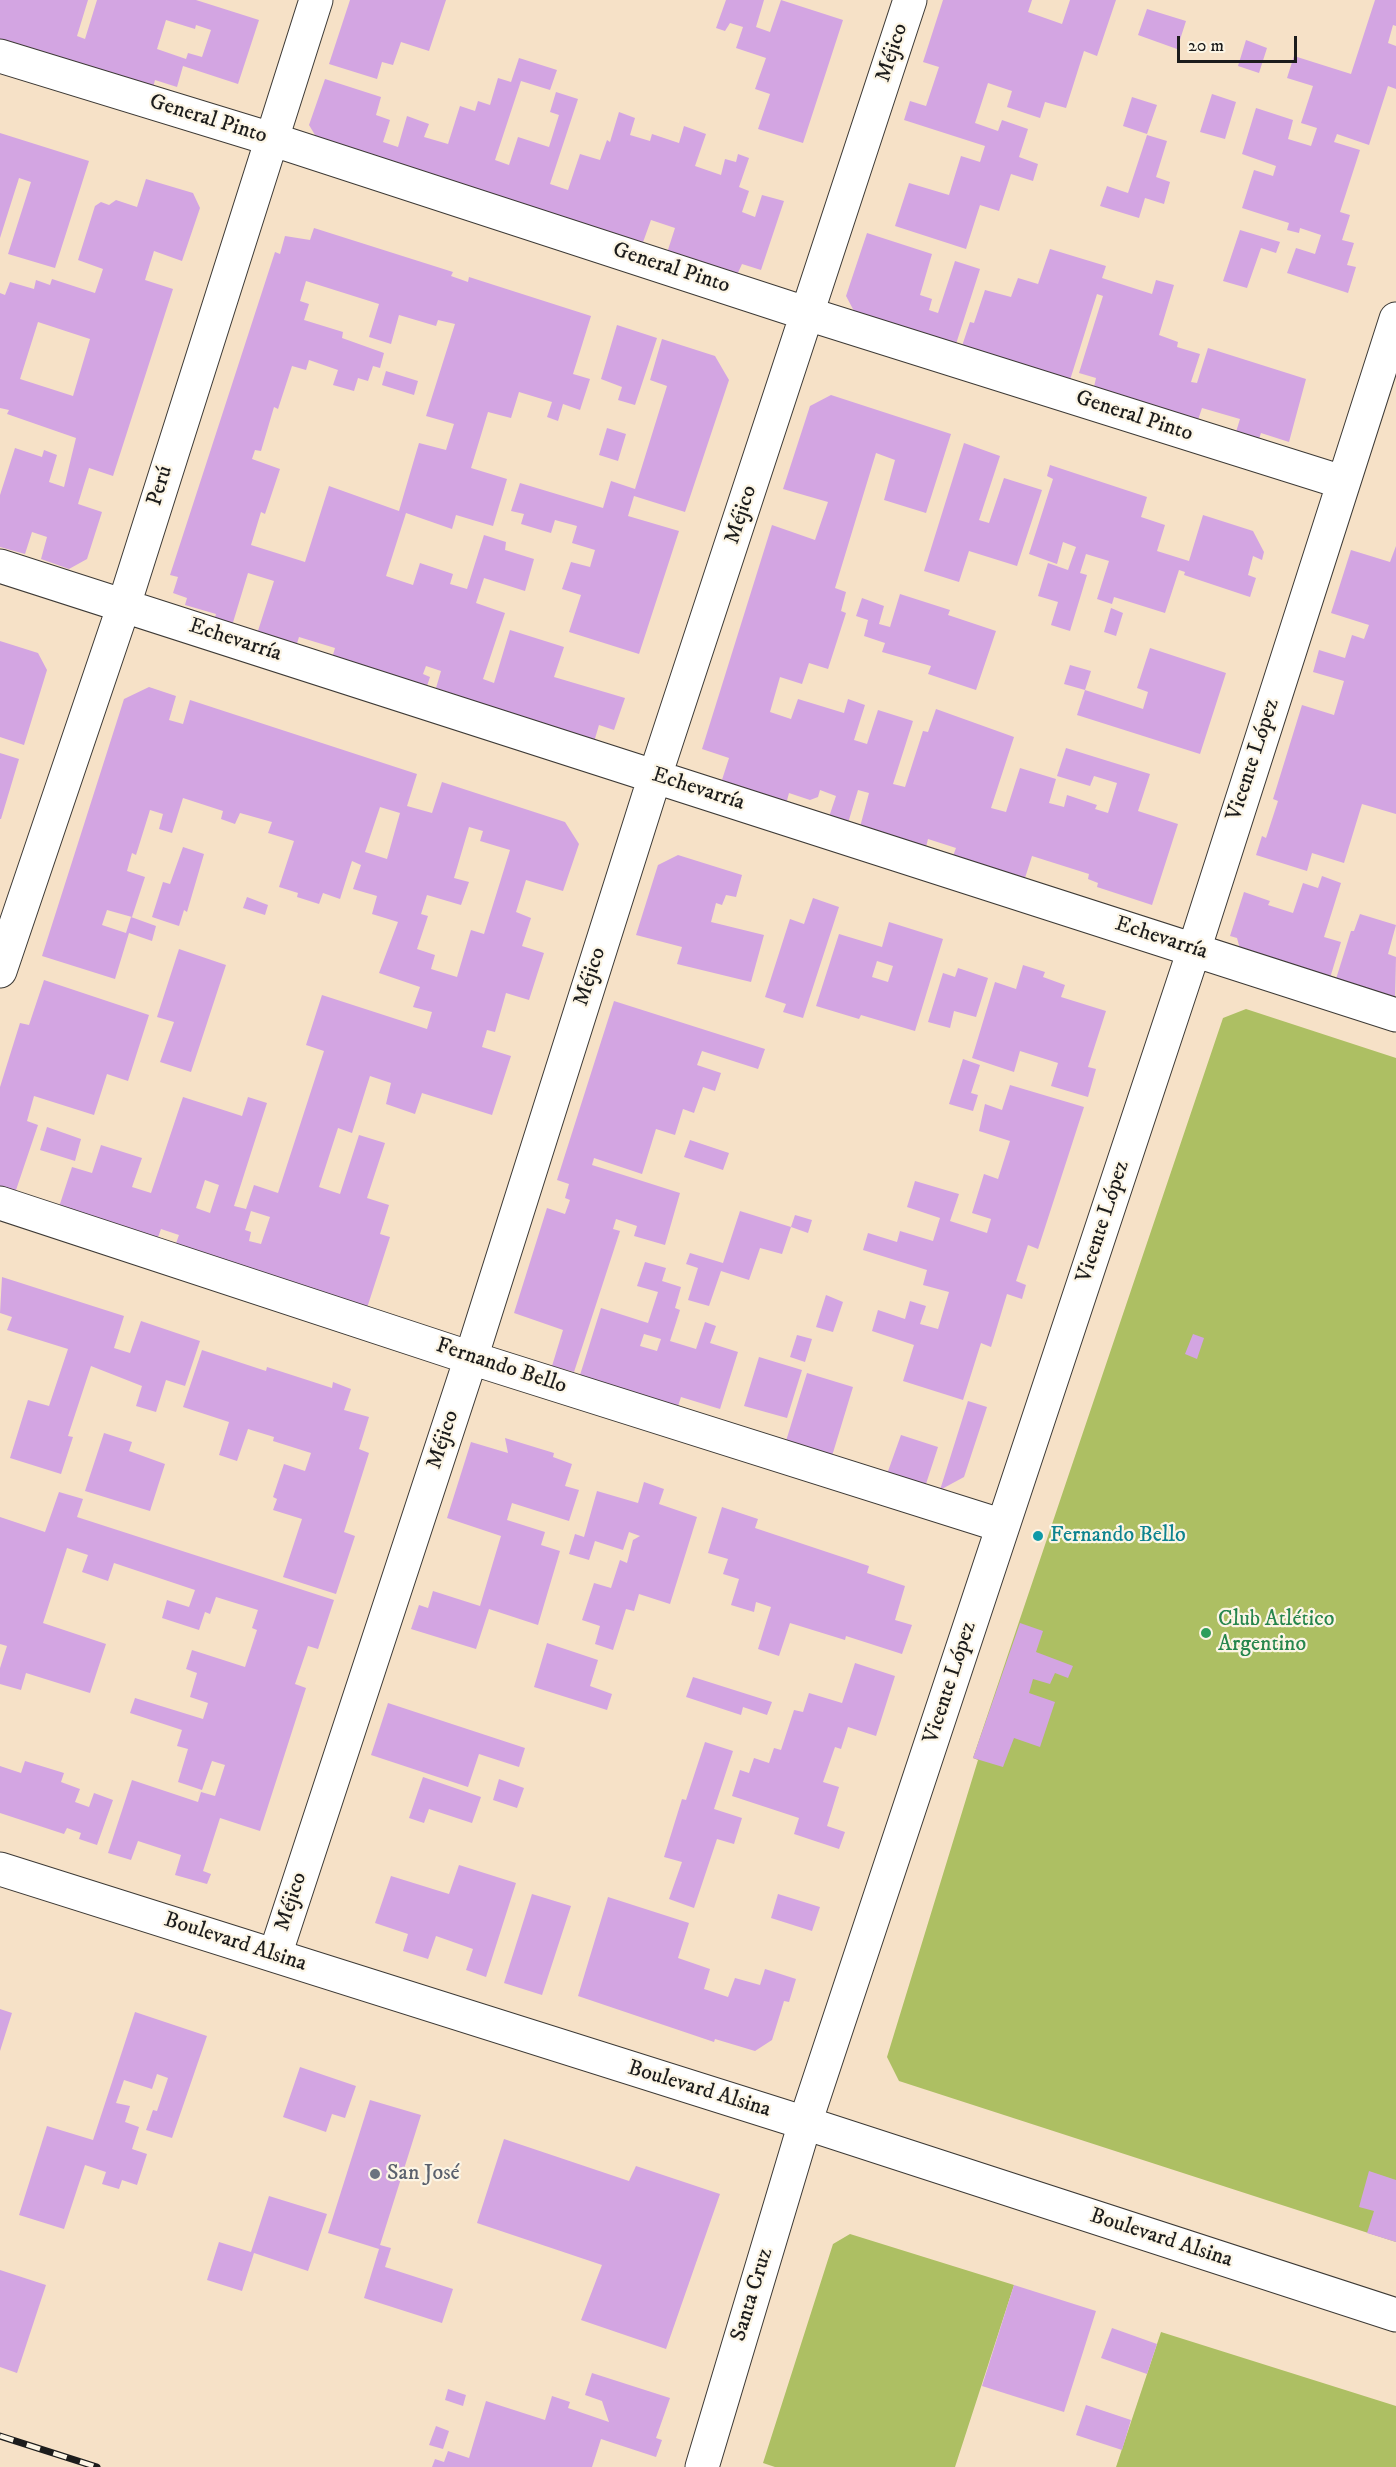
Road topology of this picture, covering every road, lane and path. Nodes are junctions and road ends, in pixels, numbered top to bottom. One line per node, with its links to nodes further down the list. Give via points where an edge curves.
1 (316, 0): 4 (street, Perú)
2 (910, 0): 5 (street, Méjico)
3 (0, 56): 4 (street, General Pinto)
4 (271, 139): 5 (street, General Pinto); 10 (street, Perú)
5 (808, 314): 8 (street, General Pinto); 11 (street, Méjico)
6 (1396, 319): 7 (street, Vicente López)
7 (1386, 383): 8 (street, Vicente López)
8 (1342, 482): 12 (street, Vicente López)
9 (0, 566): 10 (street, Echevarría)
10 (124, 605): 11 (street, Echevarría); 13 (street, Perú)
11 (655, 776): 12 (street, Echevarría); 16 (street, Méjico)
12 (1194, 950): 14 (street, Echevarría); 17 (street, Vicente López)
13 (0, 971)
14 (1396, 1015)
15 (0, 1203): 16 (street, Fernando Bello)
16 (471, 1358): 17 (street, Fernando Bello); 19 (street, Méjico)
17 (1003, 1526): 20 (street, Vicente López)
18 (0, 1869): 19 (street, Boulevard Alsina)
19 (275, 1955): 20 (street, Boulevard Alsina)
20 (806, 2123): 21 (street, Boulevard Alsina); 22 (street, Santa Cruz)
21 (1396, 2315)
22 (702, 2467)

